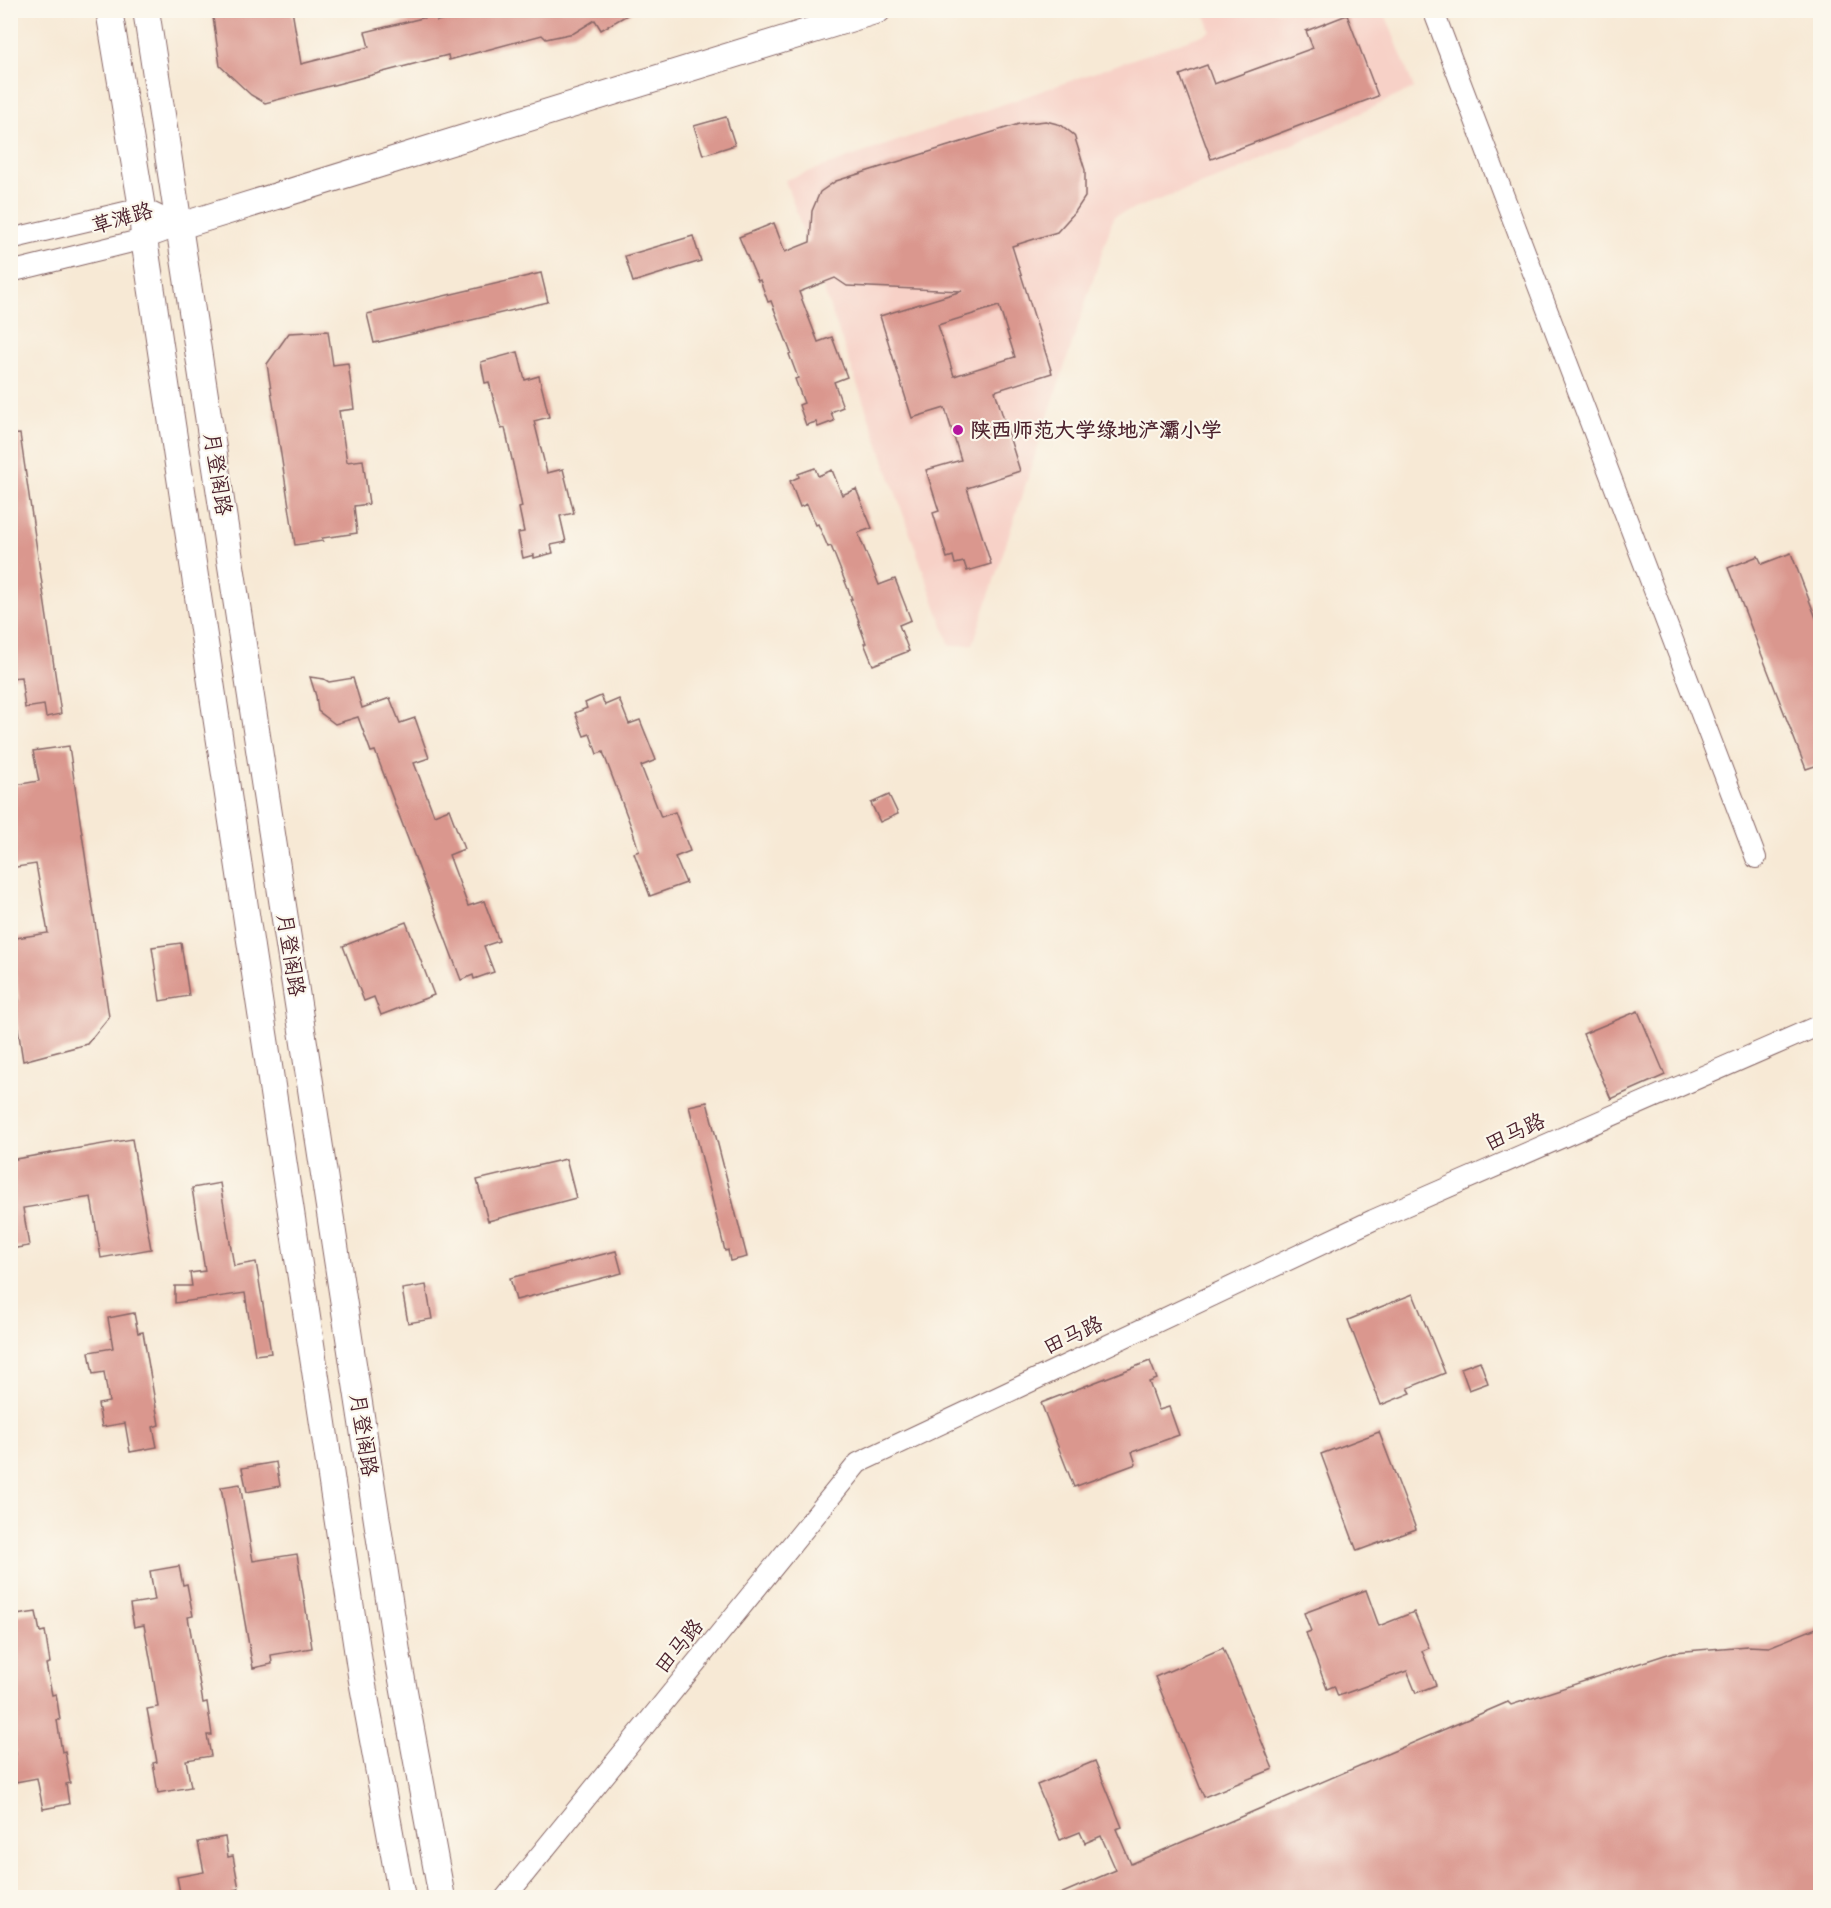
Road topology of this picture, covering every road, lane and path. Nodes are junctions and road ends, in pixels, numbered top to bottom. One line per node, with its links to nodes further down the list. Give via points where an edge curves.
1 (109, 10): 5 (main road, 月登阁路)
2 (146, 10): 6 (main road, 月登阁路)
3 (878, 10): 6 (main road)
4 (1433, 10): 10 (street)
5 (142, 208): 6 (street, 草滩路); 7 (street, 草滩路); 8 (main road, 月登阁路)
6 (180, 226): 8 (street, 草滩路); 13 (main road, 月登阁路, via 398,1658)
7 (10, 239)
8 (144, 239): 9 (street, 草滩路); 12 (main road, 月登阁路, via 361,1675)
9 (10, 272)
10 (1756, 858)
11 (1821, 1024): 14 (street, 田马路, via 1373,1220 858,1463)
12 (402, 1898)
13 (442, 1898)
14 (505, 1898)

